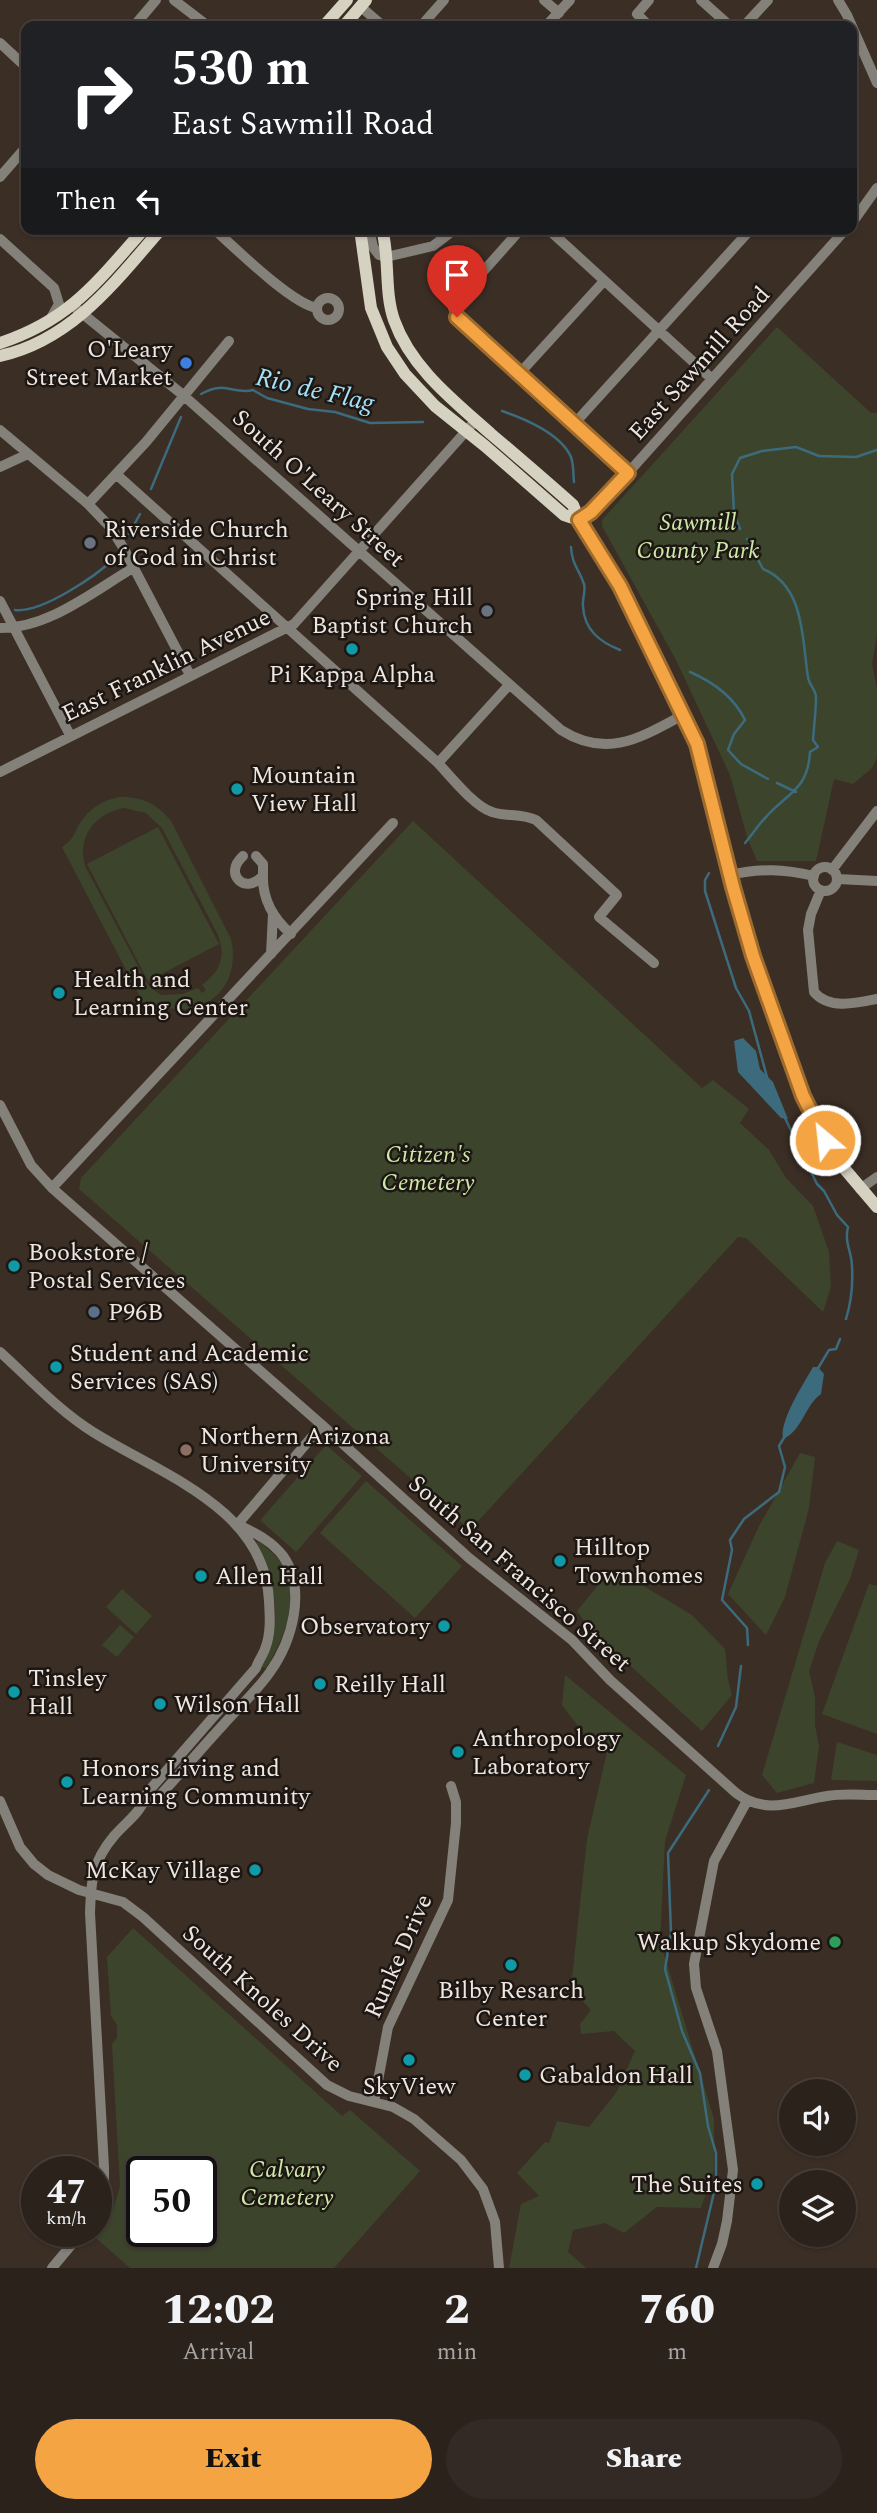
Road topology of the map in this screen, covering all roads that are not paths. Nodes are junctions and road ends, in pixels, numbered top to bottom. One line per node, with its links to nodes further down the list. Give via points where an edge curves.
1 (156, 0): 13 (street)
2 (174, 0): 14 (street)
3 (347, 0): 15 (main road)
4 (444, 0): 18 (street)
5 (544, 0): 12 (street)
6 (570, 0): 12 (street)
7 (649, 0): 20 (street, via 636,14)
8 (701, 0): 21 (street)
9 (768, 0): 22 (street)
10 (838, 0): 23 (street)
11 (364, 3): 16 (main road); 17 (street)
12 (559, 13): 19 (street)
13 (138, 21)
14 (201, 21)
15 (328, 21)
16 (348, 21)
17 (379, 21)
18 (425, 21)
19 (552, 21)
20 (644, 21)
21 (724, 21)
22 (749, 21)
23 (847, 21)
24 (0, 43): 26 (street)
25 (857, 44): 27 (street)
26 (21, 62)
27 (877, 83)
28 (21, 153): 29 (street)
29 (0, 177)
30 (877, 188): 31 (street)
31 (857, 212)
32 (138, 235): 46 (main road)
33 (155, 235): 48 (main road)
34 (221, 235): 47 (street, via 284,288)
35 (361, 235): 60 (main road, via 371,308 387,347 435,406)
36 (370, 235): 44 (street, via 373,247)
37 (383, 235): 44 (main road)
38 (447, 235): 44 (street, via 433,246)
39 (516, 235): 54 (street, via 453,308 457,317)
40 (554, 235): 45 (street)
41 (746, 235): 50 (street)
42 (841, 235): 55 (street, East Sawmill Road)
43 (0, 239): 49 (street, via 54,288 59,304)
44 (386, 257): 57 (main road, via 394,319 404,342 426,374)
45 (604, 281): 50 (street); 54 (street)
46 (73, 306): 48 (street, South O'Leary Street); 49 (main road)
47 (317, 308)
48 (83, 314): 53 (main road, via 40,343); 56 (street, South O'Leary Street)
49 (46, 323): 52 (main road)
50 (659, 331): 55 (street); 58 (street)
51 (229, 341): 56 (street)
52 (0, 343)
53 (0, 356)
54 (519, 374): 58 (street)
55 (712, 379): 63 (street, East Sawmill Road)
56 (183, 395): 64 (street); 67 (street, South O'Leary Street)
57 (476, 420): 60 (street, East Franklin Avenue); 66 (main road, via 573,505)
58 (574, 424): 63 (street)
59 (0, 430): 61 (street)
60 (466, 431): 66 (main road, via 564,515); 67 (street, East Franklin Avenue)
61 (28, 454): 62 (street); 65 (street)
62 (0, 467)
63 (628, 473): 66 (street, East Sawmill Road)
64 (116, 474): 65 (street); 72 (street)
65 (88, 504): 68 (street, via 111,528)
66 (579, 520): 75 (main road, via 620,586)
67 (359, 552): 72 (street, East Franklin Avenue); 74 (street, South O'Leary Street)
68 (133, 568): 71 (street, via 51,616); 73 (street)
69 (0, 601): 71 (street)
70 (0, 628): 71 (street)
71 (14, 628): 76 (street)
72 (288, 628): 73 (street, East Franklin Avenue); 77 (street)
73 (190, 675): 76 (street, East Franklin Avenue)
74 (509, 685): 75 (street, South O'Leary Street, via 561,730 591,744 610,746 637,738); 77 (street)
75 (682, 715): 85 (main road, via 697,744)
76 (70, 735): 78 (street, East Franklin Avenue)
77 (439, 763): 94 (street, via 491,812 536,820 617,895 599,917)
78 (0, 772)
79 (877, 811): 83 (street)
80 (393, 822): 92 (street)
81 (243, 856): 88 (street, via 236,862 235,872 239,881)
82 (256, 856): 84 (street, via 263,864)
83 (835, 874): 86 (street, via 823,867); 87 (street); 89 (street, via 830,890)
84 (263, 875): 88 (street); 90 (street)
85 (730, 875): 86 (street, via 776,869); 99 (main road, via 753,956 803,1096 825,1140)
86 (814, 876): 89 (street)
87 (877, 881)
88 (248, 884): 90 (street)
89 (821, 890): 95 (street, via 808,930 814,992 822,999 842,1003)
90 (262, 891): 91 (street)
91 (273, 915): 92 (street); 93 (street)
92 (291, 934): 93 (street)
93 (271, 954): 98 (street)
94 (654, 963)
95 (877, 999)
96 (0, 1105): 98 (street, South San Francisco Street, via 31,1165)
97 (877, 1177): 99 (street)
98 (52, 1188): 102 (street, South San Francisco Street)
99 (860, 1189): 100 (main road)
100 (877, 1207)
101 (0, 1352): 103 (street, via 81,1424 188,1486)
102 (322, 1425): 103 (street); 107 (street, South San Francisco Street, via 469,1558 572,1640 610,1680)
103 (237, 1525): 108 (street, via 263,1568 269,1589 266,1648 256,1668 147,1793); 108 (street, via 261,1536 289,1566 296,1611 286,1643 270,1672 155,1801)
104 (450, 1786): 110 (street, Runke Drive, via 456,1822 448,1900 388,2027)
105 (877, 1795): 107 (street, via 828,1796 786,1806 764,1807)
106 (0, 1801): 109 (street, South Knoles Drive, via 20,1847 34,1864)
107 (747, 1801): 115 (street, via 713,1861 694,1964 696,1988 717,2052 733,2170 727,2221)
108 (145, 1802): 109 (street, via 102,1854 93,1871)
109 (91, 1893): 110 (street, South Knoles Drive, via 123,1902 142,1917 331,2088); 111 (street)
110 (374, 2102): 114 (street, South Knoles Drive, via 414,2119 472,2172 495,2222)
111 (103, 2156)
112 (70, 2247): 113 (street)
113 (52, 2268)
114 (499, 2268)
115 (713, 2268)

